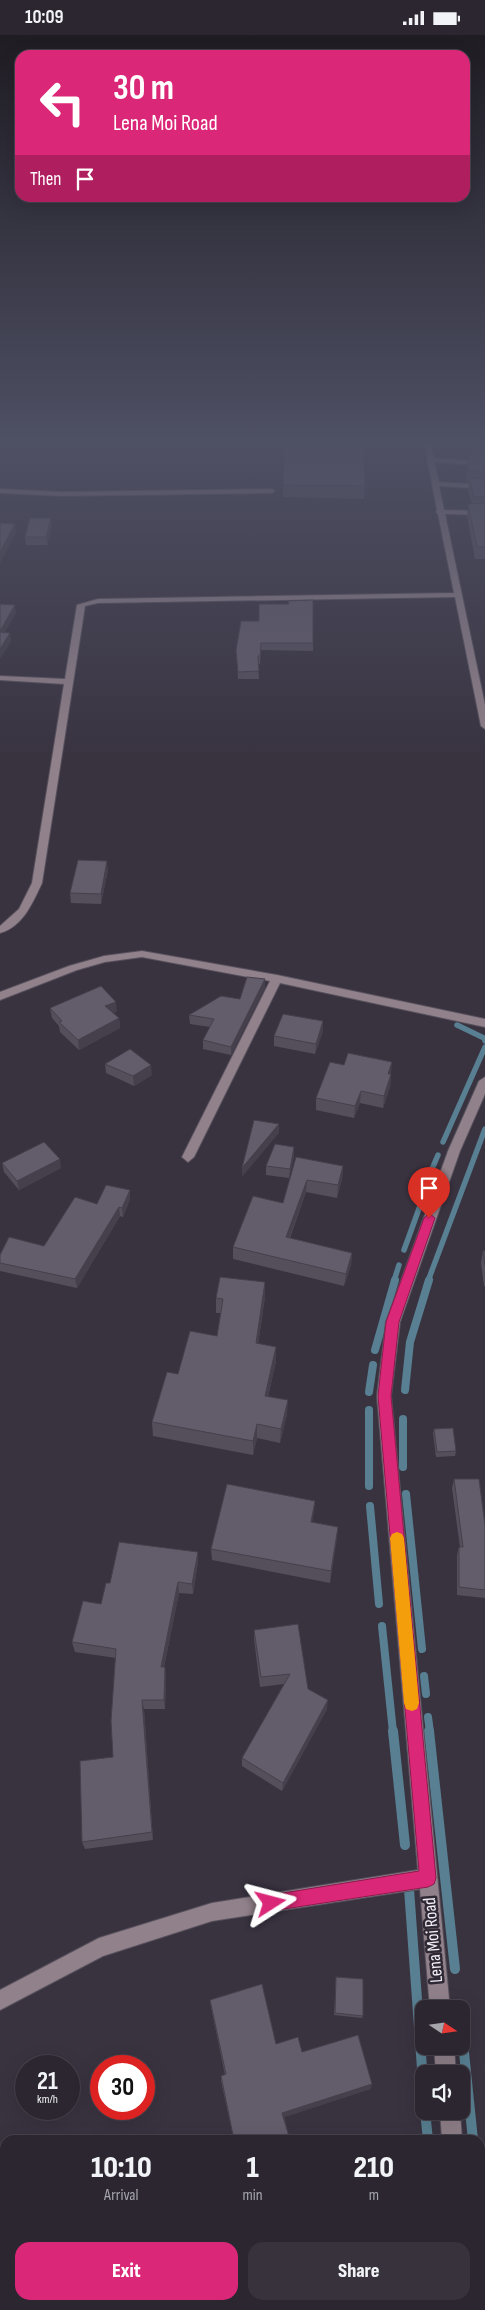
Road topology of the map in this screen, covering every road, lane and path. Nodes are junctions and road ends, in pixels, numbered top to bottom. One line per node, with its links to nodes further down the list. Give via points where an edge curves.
1 (448, 548): 2 (street)
2 (458, 595): 4 (street, via 86,602 78,608); 5 (street)
3 (0, 679): 4 (street)
4 (69, 682): 7 (street, via 37,883 23,913)
5 (481, 685): 6 (street)
6 (485, 726)
7 (0, 930)
8 (277, 979): 9 (street, via 142,954 104,959 73,968); 10 (street); 12 (street)
9 (0, 996)
10 (485, 1023)
11 (485, 1081): 13 (street, Lena Moi Road, via 454,1151 393,1322 384,1396)
12 (188, 1157)
13 (428, 1878): 14 (street, via 212,1912 99,1948); 15 (street, Lena Moi Road)
14 (0, 2000)
15 (439, 2000)
16 (451, 2120): 17 (street)
17 (452, 2135)

